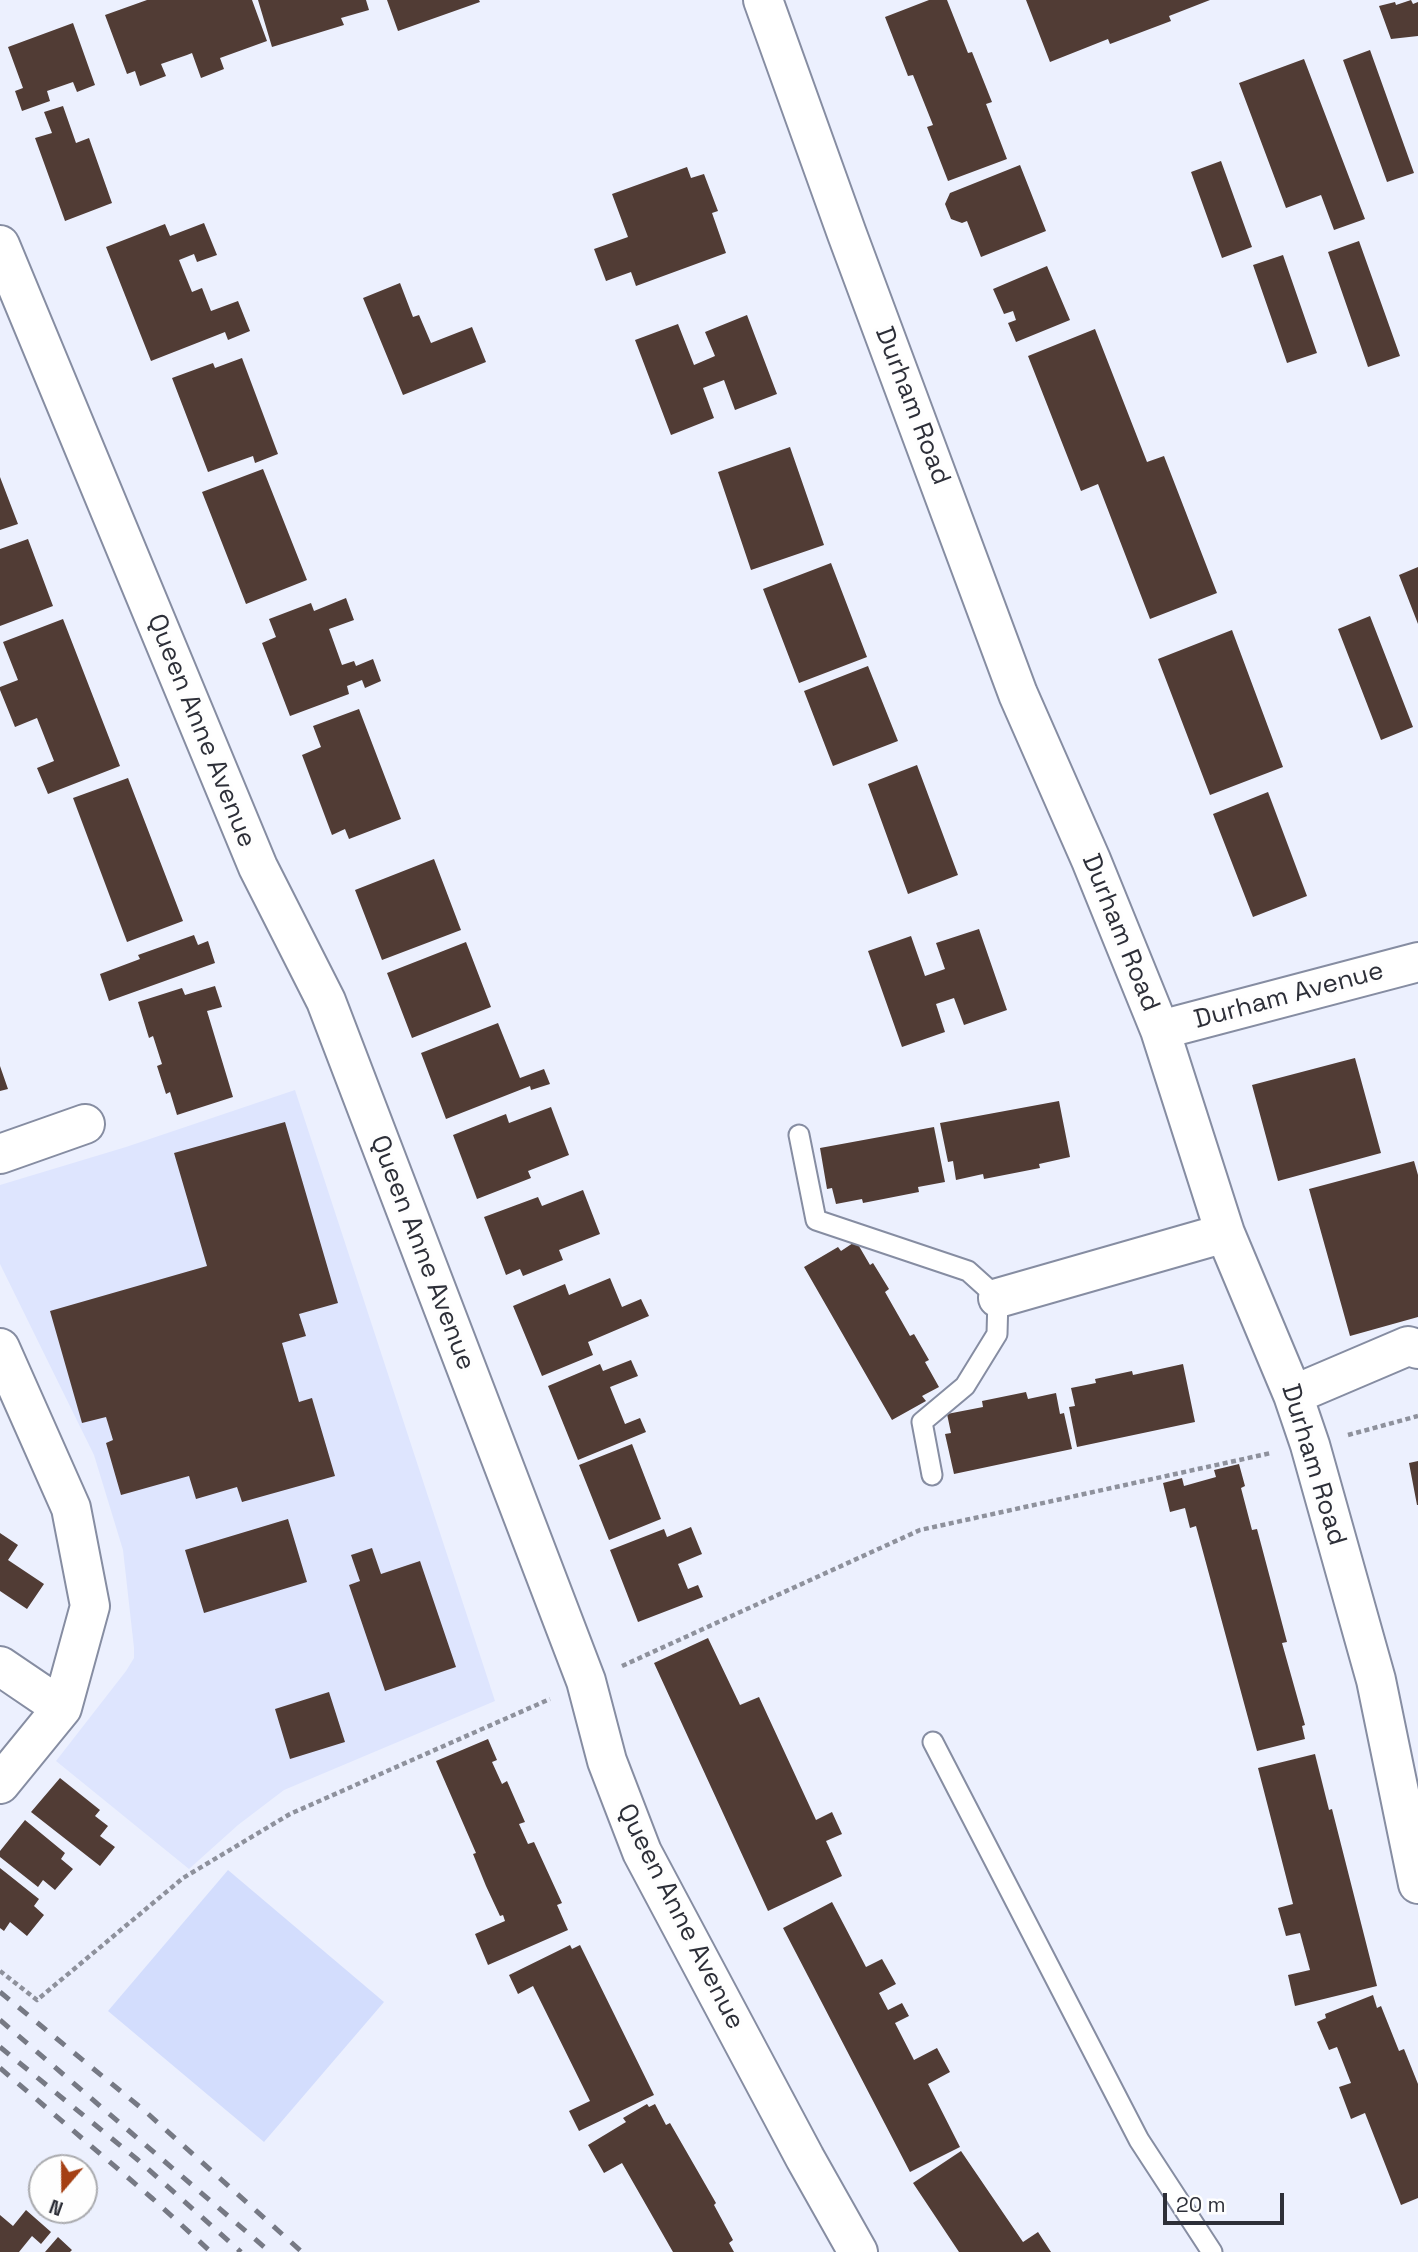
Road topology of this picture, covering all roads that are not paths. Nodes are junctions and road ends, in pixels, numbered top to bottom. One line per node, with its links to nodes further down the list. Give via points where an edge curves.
1 (773, 3): 4 (street, Durham Road, via 847,234 1018,694)
2 (0, 245): 19 (street, Queen Anne Avenue, via 258,867 326,1001 586,1681 607,1761 642,1852)
3 (1418, 962): 4 (street, Durham Avenue)
4 (1160, 1030): 8 (street, Durham Road)
5 (85, 1124): 7 (street)
6 (799, 1135): 9 (lane, via 816,1220 968,1270)
7 (0, 1154)
8 (1225, 1233): 9 (street); 12 (street, Durham Road)
9 (998, 1298): 13 (lane, via 997,1334 965,1386 922,1422)
10 (0, 1348): 15 (street, via 71,1508 90,1606)
11 (1418, 1349): 12 (street, via 1408,1346)
12 (1293, 1395): 18 (street, Durham Road, via 1376,1680)
13 (932, 1475)
14 (0, 1665): 15 (street)
15 (62, 1707): 17 (street)
16 (933, 1742): 20 (lane, via 1139,2140)
17 (0, 1783)
18 (1418, 1884)
19 (858, 2252)
20 (1212, 2252)

